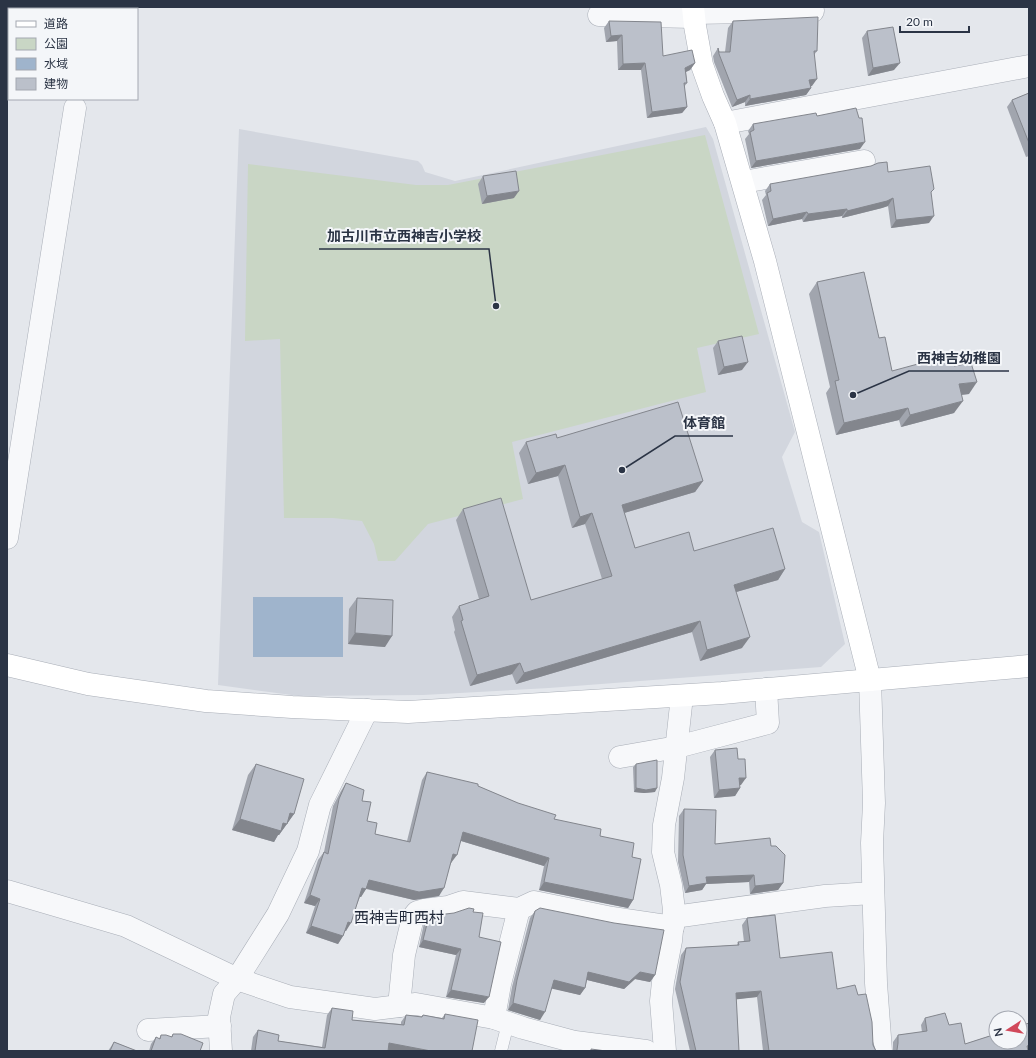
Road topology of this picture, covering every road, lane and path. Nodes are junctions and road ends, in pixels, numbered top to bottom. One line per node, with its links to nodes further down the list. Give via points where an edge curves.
1 (813, 11): 2 (street)
2 (693, 12): 3 (street); 6 (street, via 702,65)
3 (599, 15)
4 (1029, 66): 6 (street)
5 (76, 108): 9 (street)
6 (724, 123): 8 (street)
7 (864, 161): 8 (street)
8 (743, 182): 12 (street)
9 (7, 538)
10 (7, 665): 15 (street, via 88,684 206,701)
11 (1029, 666): 12 (street)
12 (870, 680): 13 (street); 19 (street, via 874,803)
13 (766, 689): 14 (street); 16 (street, via 768,723)
14 (682, 696): 15 (street, via 408,712); 16 (street)
15 (367, 710): 22 (street, via 320,805 308,851 278,914)
16 (677, 747): 17 (street); 21 (street, via 664,825 663,852 673,898)
17 (620, 757)
18 (7, 891): 22 (street, via 126,926)
19 (873, 893): 21 (street, via 824,896); 32 (street)
20 (519, 909): 21 (street, via 534,902 612,918); 23 (street, via 463,902 417,912 413,918 404,955); 24 (street, via 500,984)
21 (673, 922): 31 (street, via 661,1001)
22 (237, 979): 23 (street, via 290,996 375,1008); 25 (street, via 224,994 219,1017)
23 (399, 1006): 24 (street, via 416,1004)
24 (501, 1021): 27 (street); 29 (lane)
25 (220, 1026): 26 (street); 28 (street)
26 (148, 1030)
27 (580, 1047): 30 (street)
28 (221, 1051)
29 (501, 1051)
30 (646, 1051)
31 (665, 1051)
32 (881, 1051)

